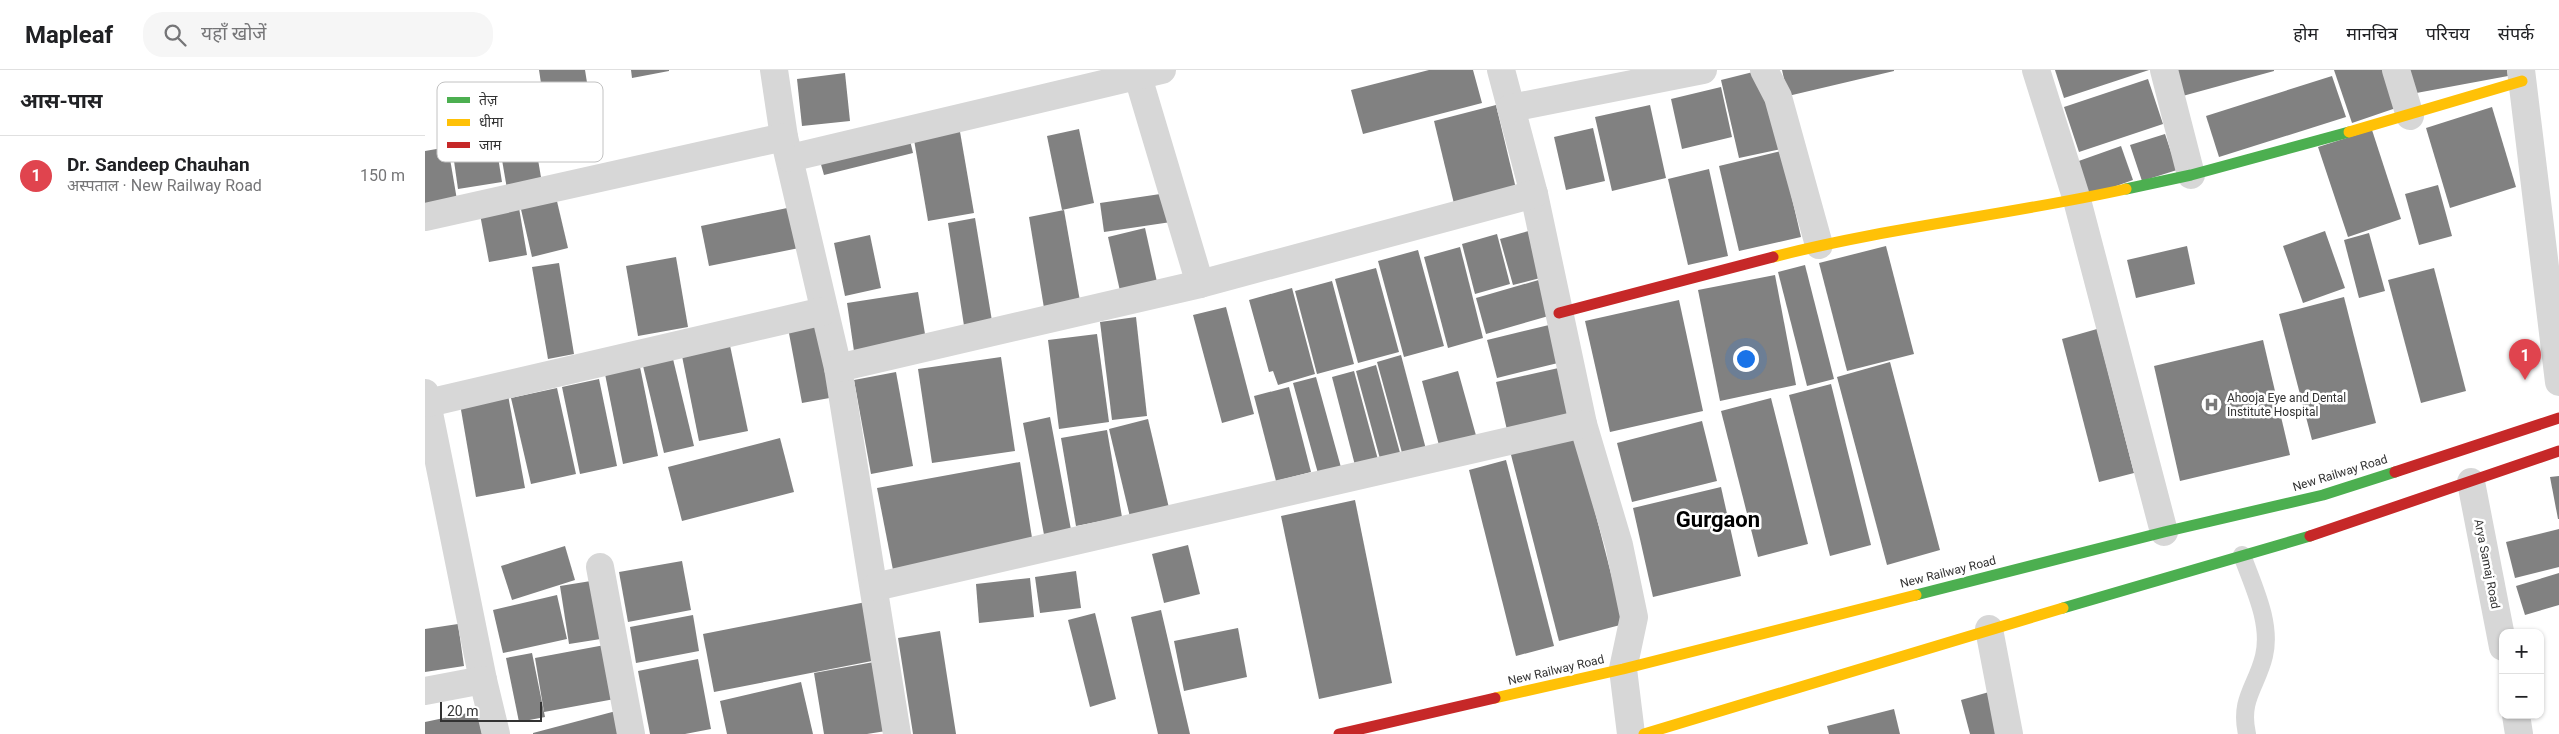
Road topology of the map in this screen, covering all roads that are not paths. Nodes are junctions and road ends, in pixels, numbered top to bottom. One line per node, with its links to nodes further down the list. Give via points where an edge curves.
1 (774, 70): 13 (street)
2 (1501, 70): 11 (street)
3 (1703, 70): 9 (street)
4 (1764, 70): 18 (street, via 1777,97)
5 (2035, 70): 16 (street)
6 (2164, 70): 14 (street)
7 (2396, 70): 12 (street)
8 (1145, 72): 13 (street); 19 (street)
9 (1654, 75): 11 (street)
10 (2521, 76): 12 (main road); 23 (street)
11 (1511, 108): 15 (street)
12 (2410, 116): 14 (main road)
13 (787, 148): 17 (street); 20 (street)
14 (2191, 175): 16 (main road)
15 (1534, 194): 19 (street); 21 (street)
16 (2077, 200): 18 (main road); 30 (street)
17 (425, 216)
18 (1819, 245): 21 (main road)
19 (1200, 284): 22 (street)
20 (823, 311): 22 (street); 24 (street)
21 (1559, 312): 26 (street)
22 (839, 368): 33 (street)
23 (2559, 382)
24 (426, 398): 28 (street)
25 (2559, 418): 30 (main road, New Railway Road, via 2323,495)
26 (1583, 424): 33 (street); 36 (street, via 1619,545 1633,617)
27 (2559, 451): 29 (main road)
28 (432, 461): 37 (street)
29 (2471, 482): 31 (main road, via 2335,528); 35 (street, Arya Samaj Road)
30 (2164, 532): 36 (main road, New Railway Road)
31 (2242, 555): 34 (main road); 47 (lane, via 2262,614 2264,631 2264,656 2250,688 2244,719)
32 (600, 567): 41 (street)
33 (875, 588): 42 (street)
34 (1989, 629): 45 (main road); 46 (street)
35 (2500, 629)
36 (1623, 669): 43 (main road, New Railway Road); 44 (street)
37 (483, 680): 38 (street); 40 (street)
38 (425, 692)
39 (2517, 719): 48 (street)
40 (496, 734)
41 (631, 734)
42 (897, 734)
43 (1339, 734)
44 (1631, 734)
45 (1644, 734)
46 (2009, 734)
47 (2247, 734)
48 (2519, 734)

